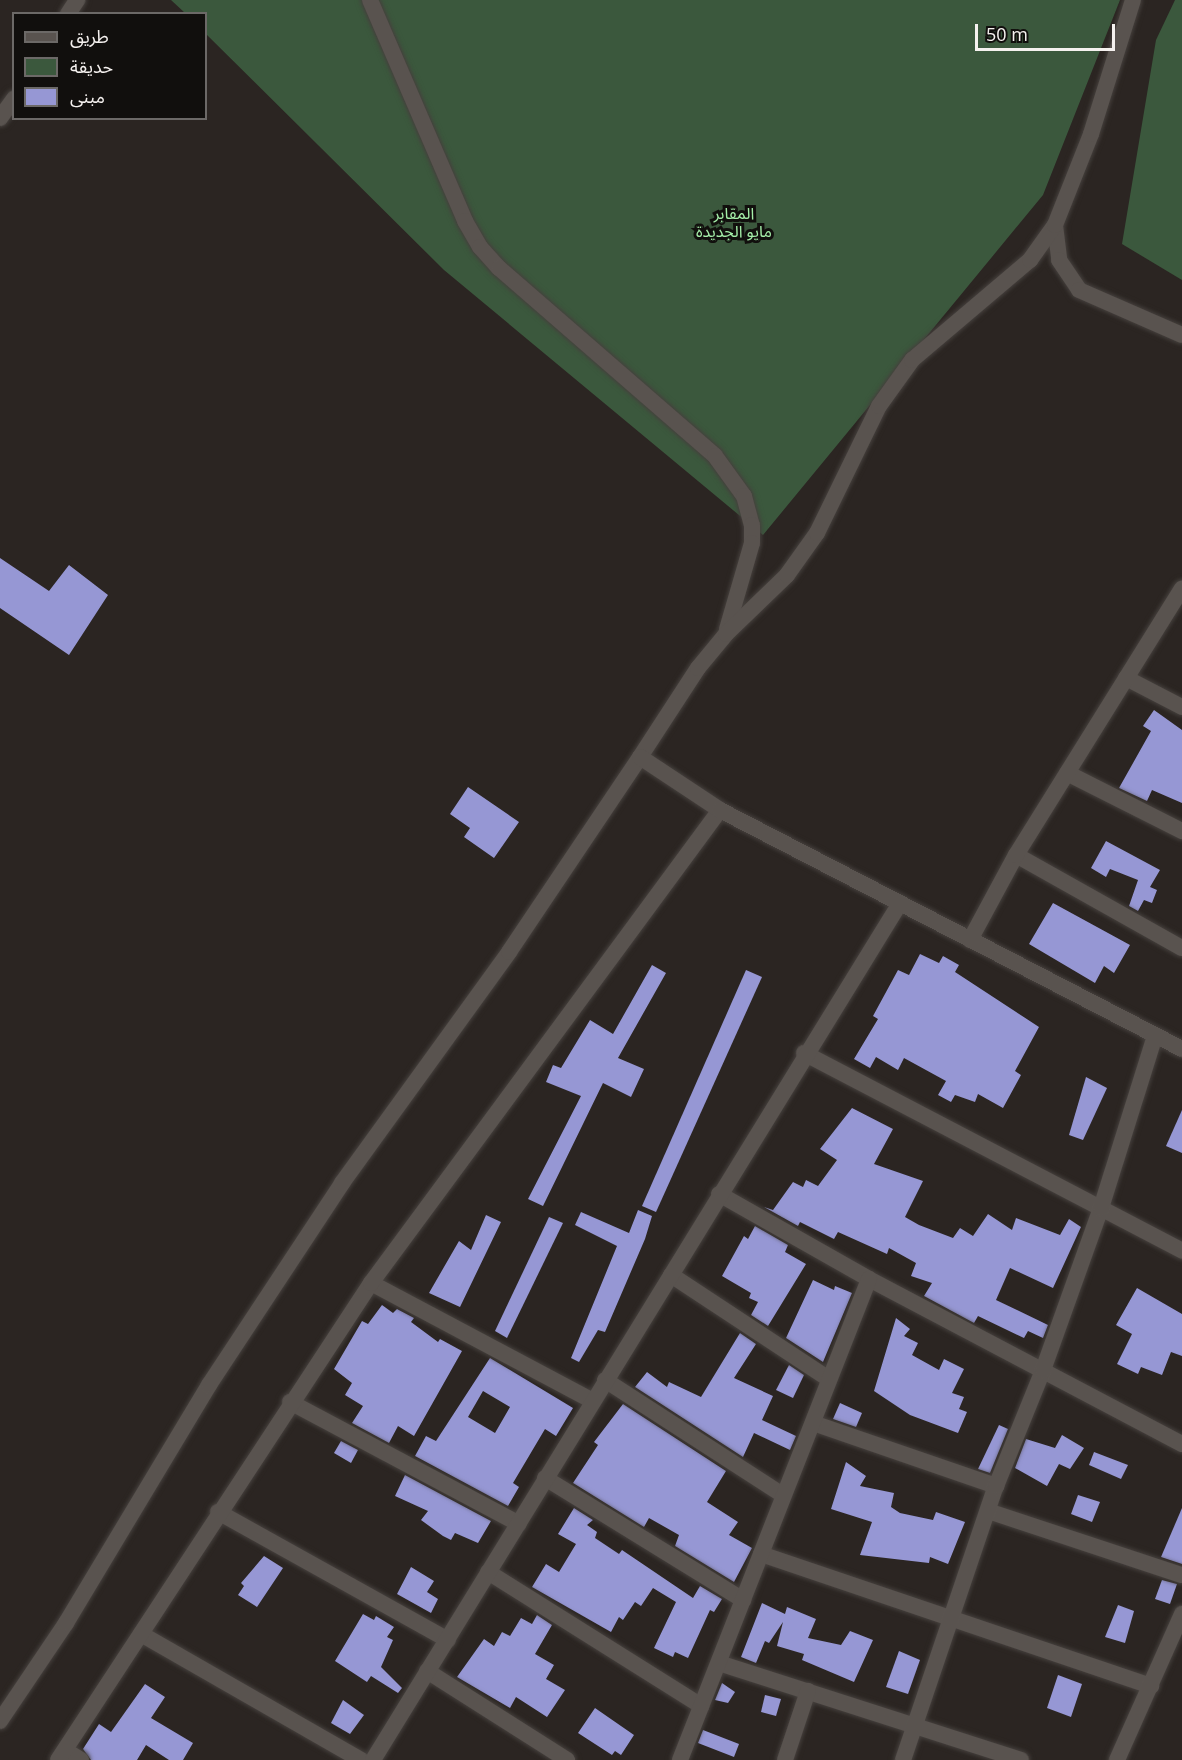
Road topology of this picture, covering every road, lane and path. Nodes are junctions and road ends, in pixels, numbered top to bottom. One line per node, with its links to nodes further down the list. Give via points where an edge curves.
1 (369, 0): 8 (street, via 460,211 480,247 499,268 715,456 744,496 753,525 752,543)
2 (1133, 0): 5 (street, via 1091,134)
3 (12, 102): 4 (street)
4 (0, 118)
5 (1055, 225): 6 (street, via 1059,260 1079,290); 8 (street, via 1030,260 912,360 879,406 818,532 787,575)
6 (1182, 335)
7 (1181, 592): 9 (street)
8 (726, 634): 11 (street)
9 (1126, 678): 10 (street); 12 (street)
10 (1182, 707)
11 (640, 757): 13 (street); 54 (street, via 509,952 342,1183 209,1385 66,1623)
12 (1067, 773): 14 (street); 15 (street)
13 (720, 810): 16 (street); 27 (street)
14 (1182, 831)
15 (1016, 855): 17 (street); 18 (street)
16 (900, 903): 17 (street); 21 (street)
17 (970, 940): 19 (street)
18 (1182, 948)
19 (1155, 1036): 20 (street); 23 (street)
20 (1182, 1049)
21 (804, 1053): 22 (street); 23 (street)
22 (719, 1194): 25 (street); 26 (street)
23 (1101, 1208): 24 (street); 28 (street)
24 (1182, 1251)
25 (671, 1275): 29 (street); 30 (street)
26 (869, 1279): 28 (street); 29 (street)
27 (371, 1283): 31 (street); 32 (street)
28 (1043, 1370): 34 (street); 36 (street)
29 (829, 1379): 33 (street)
30 (605, 1380): 31 (street); 37 (street)
31 (593, 1401): 35 (street)
32 (290, 1402): 39 (street); 40 (street)
33 (813, 1423): 36 (street); 37 (street)
34 (1182, 1444)
35 (546, 1478): 40 (street); 44 (street)
36 (996, 1486): 38 (street)
37 (783, 1495): 41 (street)
38 (988, 1511): 43 (street); 46 (street)
39 (218, 1512): 47 (street); 48 (street)
40 (519, 1524): 42 (street)
41 (761, 1554): 44 (street); 46 (street)
42 (488, 1572): 48 (street); 53 (street)
43 (1182, 1575)
44 (743, 1600): 49 (street)
45 (1182, 1614): 51 (street)
46 (950, 1618): 51 (street); 55 (street)
47 (141, 1634): 56 (street); 58 (street)
48 (448, 1640): 50 (street)
49 (719, 1663): 52 (street); 53 (street)
50 (427, 1671): 59 (street); 60 (street)
51 (1151, 1686): 65 (street)
52 (808, 1691): 55 (street); 62 (street)
53 (702, 1706): 61 (street)
54 (0, 1721)
55 (915, 1726): 63 (street); 64 (street)
56 (62, 1755): 57 (street)
57 (81, 1760)
58 (361, 1760)
59 (373, 1760)
60 (567, 1760)
61 (681, 1760)
62 (785, 1760)
63 (903, 1760)
64 (1021, 1760)
65 (1117, 1760)

